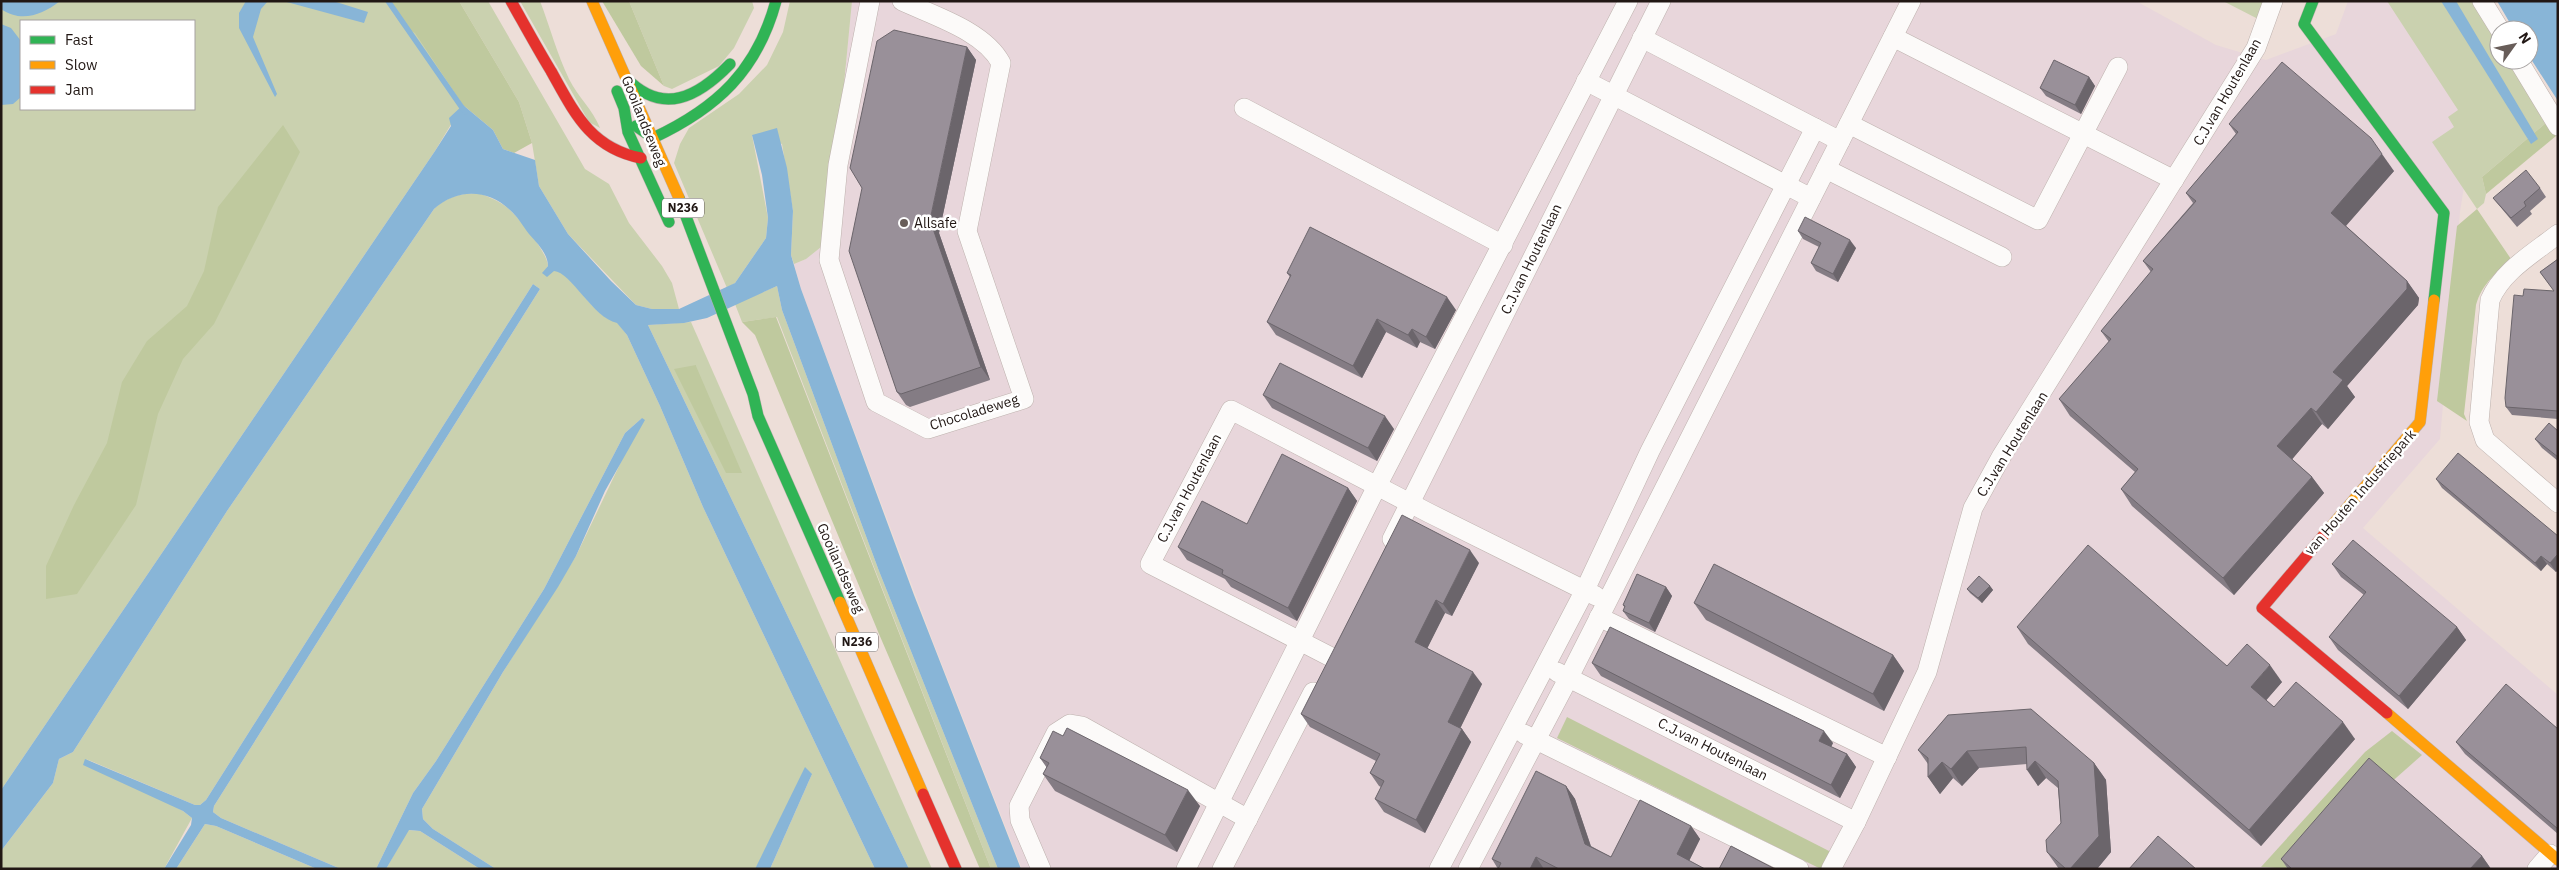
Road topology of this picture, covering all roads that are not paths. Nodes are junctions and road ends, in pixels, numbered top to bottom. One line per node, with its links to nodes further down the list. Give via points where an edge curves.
1 (511, 1): 30 (street, via 578,120 592,137 631,157)
2 (592, 1): 18 (street, Gooilandseweg / N236)
3 (776, 1): 28 (street, via 762,47 749,66 702,113)
4 (870, 1): 5 (street, Chocoladeweg, via 838,165 829,260 876,402 928,429 1024,400 967,230 1001,63 995,51 978,37)
5 (902, 1)
6 (1628, 1): 20 (street)
7 (1661, 1): 14 (street, C.J.van Houtenlaan)
8 (1911, 1): 13 (street)
9 (2273, 1): 32 (street, C.J.van Houtenlaan, via 2256,48)
10 (2313, 1): 64 (street, van Houten Industriepark, via 2304,24 2444,213 2420,422 2262,608)
11 (2482, 1): 12 (street)
12 (2494, 20)
13 (1893, 37): 24 (street); 27 (street)
14 (1642, 38): 21 (street, C.J.van Houtenlaan); 26 (street)
15 (738, 53): 18 (street, via 704,87 688,96 657,100 634,89)
16 (2118, 67): 27 (street)
17 (2524, 70): 25 (street)
18 (626, 78): 28 (street, Gooilandseweg / N236)
19 (612, 81): 22 (street, Gooilandseweg / N236)
20 (1586, 81): 21 (street); 37 (street)
21 (1612, 95): 33 (street); 46 (street, C.J.van Houtenlaan)
22 (624, 108): 28 (street, via 641,131); 30 (street, Gooilandseweg / N236, via 628,132)
23 (1244, 108): 37 (street)
24 (1849, 124): 27 (street, via 2038,220); 29 (street)
25 (2558, 126)
26 (1815, 128): 29 (street); 33 (street)
27 (2084, 134): 32 (street)
28 (654, 138): 42 (street, Gooilandseweg / N236, via 711,279)
29 (1840, 141): 31 (street)
30 (641, 158): 35 (street, Gooilandseweg / N236)
31 (1826, 169): 34 (street); 38 (street)
32 (2174, 180): 60 (street, C.J.van Houtenlaan, via 2001,457 1973,508 1927,672)
33 (1786, 185): 34 (street); 40 (street)
34 (1811, 198): 41 (street)
35 (673, 231)
36 (2558, 234): 47 (street, via 2502,278 2495,288 2490,300 2479,422 2485,440)
37 (1503, 246): 45 (street)
38 (2002, 257)
39 (721, 342): 42 (street, Gooilandseweg / N236, via 744,397)
40 (1697, 363): 41 (street); 43 (street)
41 (1722, 375): 44 (street)
42 (758, 416): 65 (street, Gooilandseweg / N236)
43 (1650, 451): 44 (street); 48 (street)
44 (1676, 464): 49 (street)
45 (1377, 486): 46 (street, C.J.van Houtenlaan); 54 (street); 54 (street, C.J.van Houtenlaan, via 1231,410 1150,564)
46 (1410, 503): 50 (street, C.J.van Houtenlaan); 51 (street, C.J.van Houtenlaan)
47 (2558, 503)
48 (1614, 527): 49 (street); 51 (street)
49 (1638, 540): 52 (street)
50 (1384, 554)
51 (1584, 592): 52 (street, C.J.van Houtenlaan); 56 (street)
52 (1603, 609): 57 (street); 60 (street, C.J.van Houtenlaan)
53 (1340, 640): 55 (street)
54 (1300, 641): 55 (street, C.J.van Houtenlaan); 61 (street)
55 (1331, 657): 62 (street)
56 (1544, 668): 57 (street, C.J.van Houtenlaan); 58 (street)
57 (1569, 677): 59 (street); 63 (street, C.J.van Houtenlaan)
58 (1512, 728): 59 (street); 69 (street)
59 (1534, 740): 70 (street); 71 (street)
60 (1887, 757): 63 (street, C.J.van Houtenlaan)
61 (1218, 802): 62 (street); 66 (street, via 1082,726 1065,725 1056,733 1019,806 1020,820); 67 (street)
62 (1248, 819): 68 (street)
63 (1856, 822): 72 (street, C.J.van Houtenlaan)
64 (2554, 857): 73 (street, van Houten Industriepark)
65 (956, 869)
66 (1041, 869)
67 (1186, 869)
68 (1222, 869)
69 (1439, 869)
70 (1468, 869)
71 (1799, 869)
72 (1832, 869)
73 (2537, 869)

